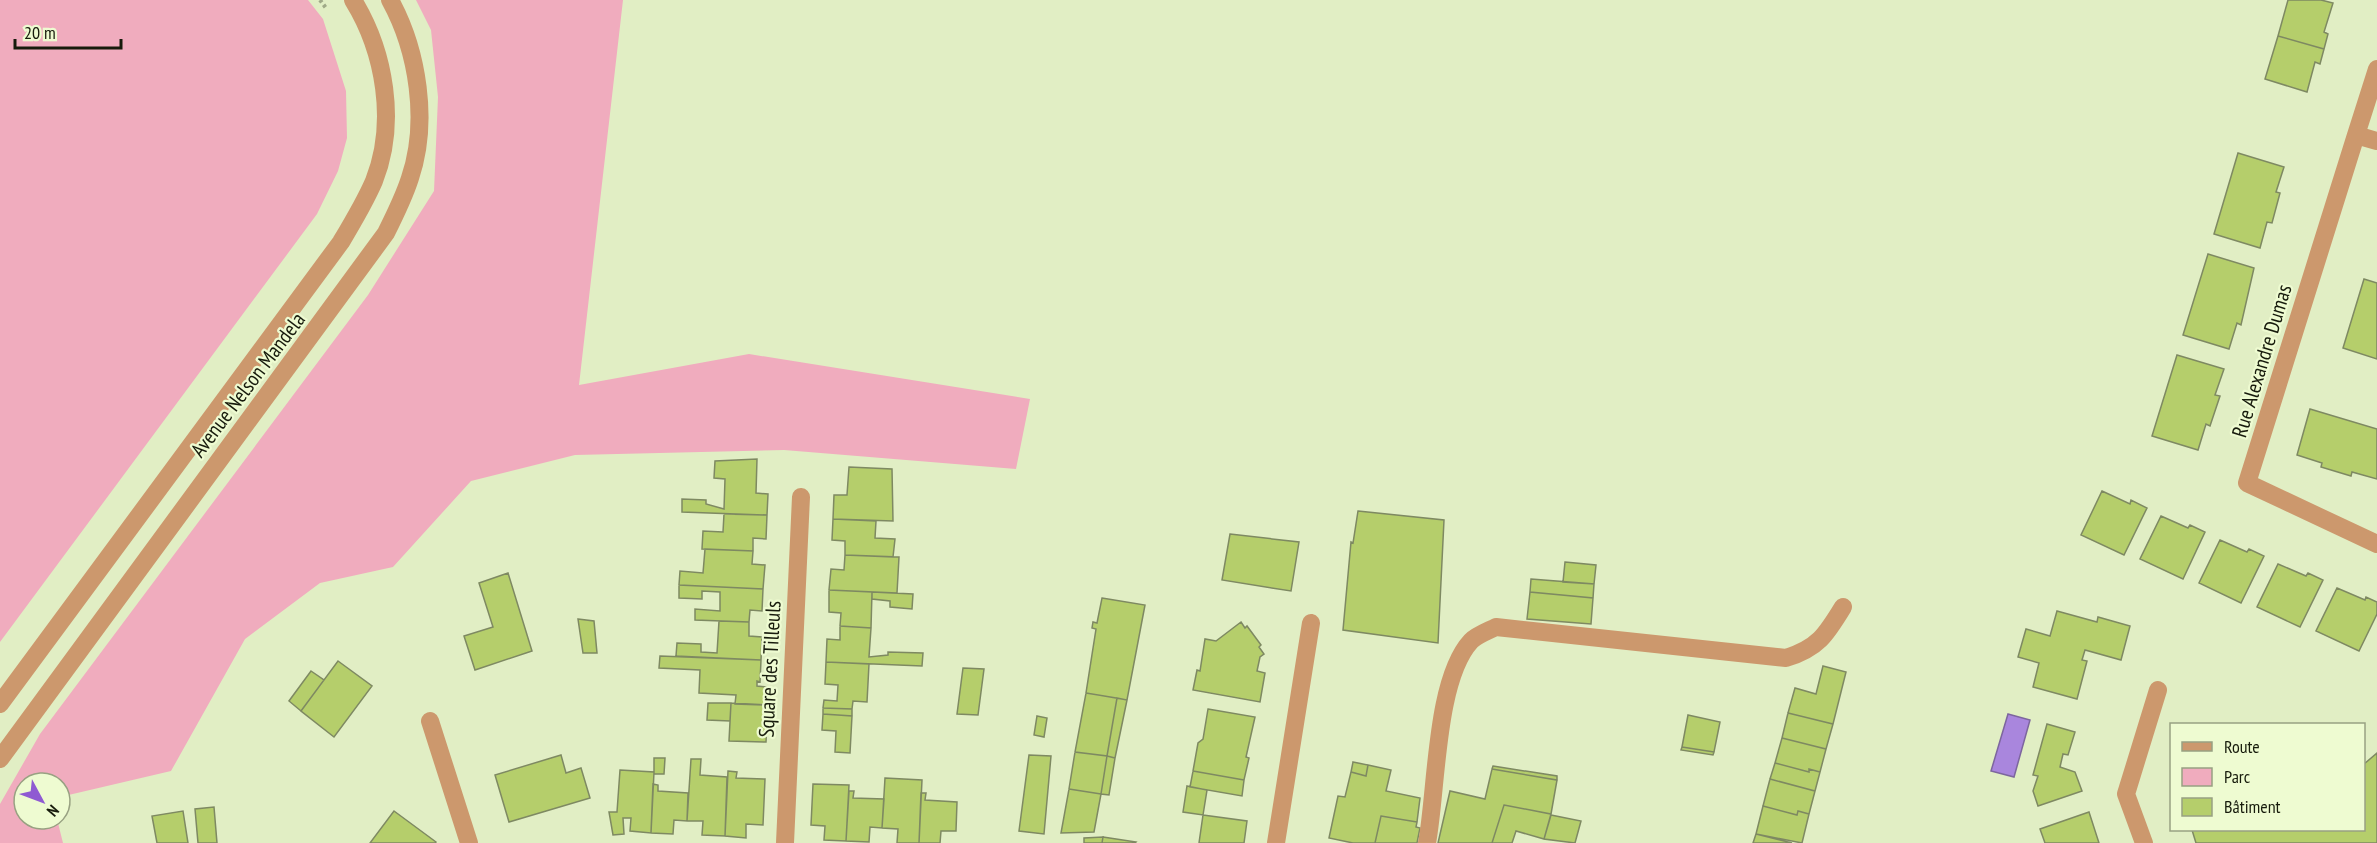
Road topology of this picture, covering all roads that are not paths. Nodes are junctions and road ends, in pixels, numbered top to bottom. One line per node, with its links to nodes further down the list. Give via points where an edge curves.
1 (352, 0): 11 (street, Avenue Nelson Mandela, via 376,52 386,123 383,152 360,210 341,242)
2 (390, 0): 13 (street, Avenue Nelson Mandela, via 410,55 418,98 417,147 411,176 391,222 360,272)
3 (2377, 69): 4 (street)
4 (2356, 135): 5 (street); 7 (street, Rue Alexandre Dumas, via 2247,483)
5 (2377, 141)
6 (801, 497): 15 (street, Square des Tilleuls)
7 (2377, 544)
8 (1843, 607): 17 (street, via 1826,635 1807,651 1786,658 1496,627 1472,640 1456,664 1444,710)
9 (1311, 623): 16 (street)
10 (2158, 690): 18 (street, via 2126,794)
11 (0, 704)
12 (430, 721): 14 (street)
13 (0, 759)
14 (469, 843)
15 (785, 843)
16 (1276, 843)
17 (1427, 843)
18 (2144, 843)

